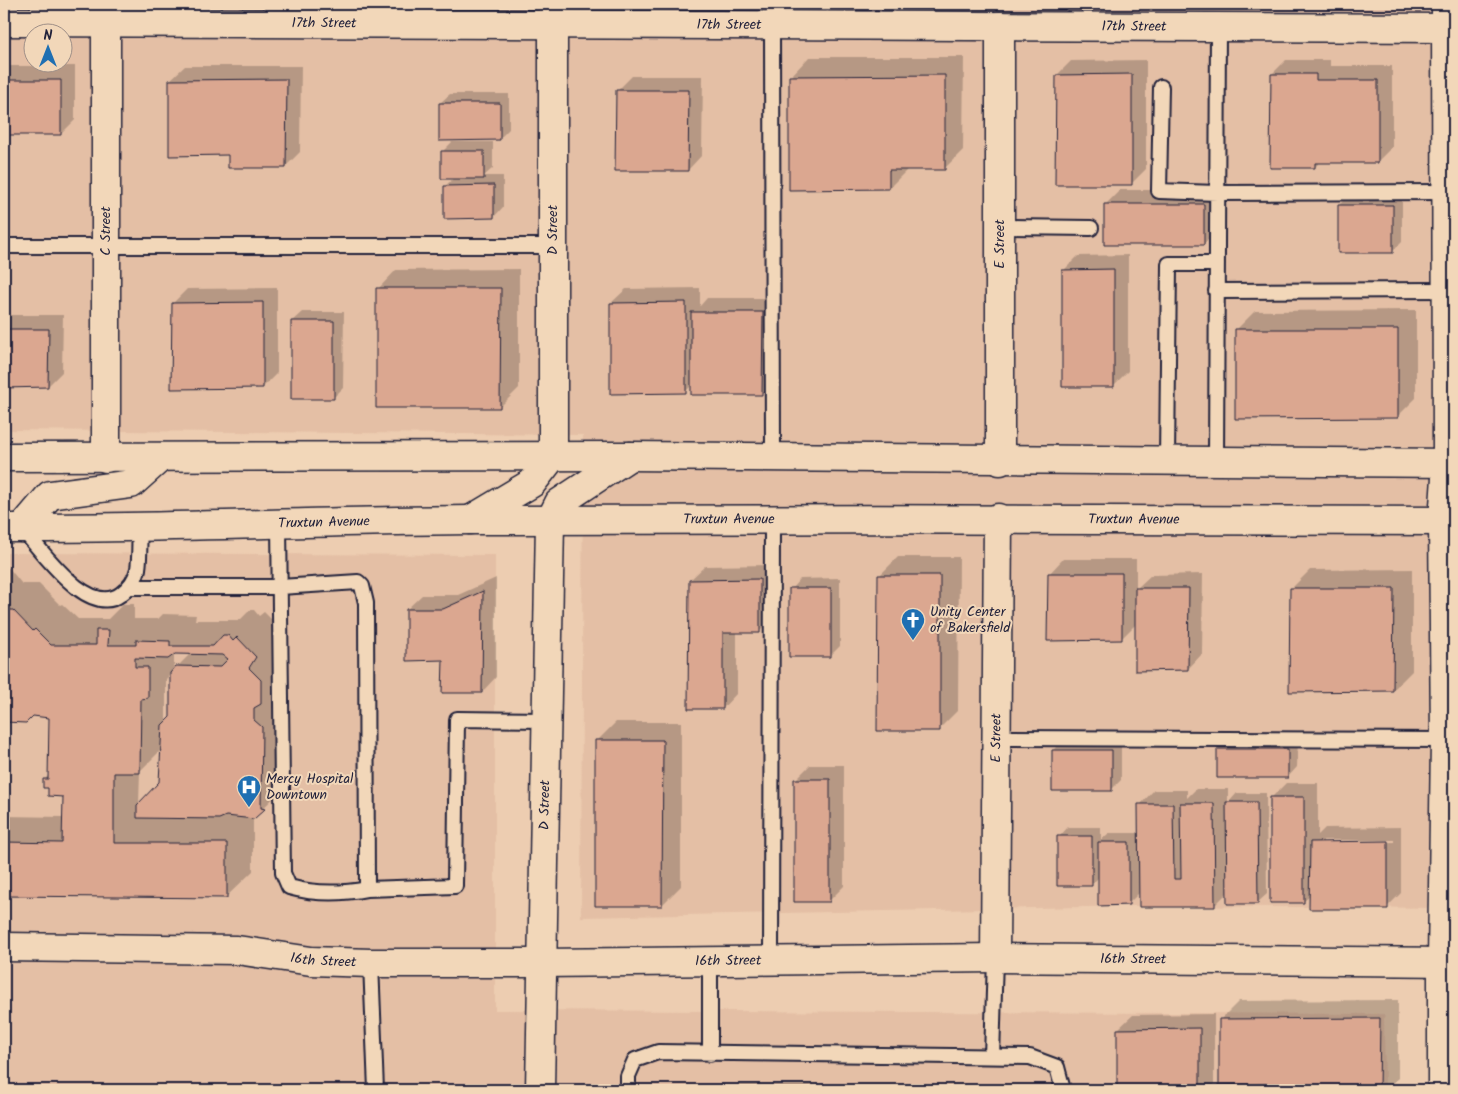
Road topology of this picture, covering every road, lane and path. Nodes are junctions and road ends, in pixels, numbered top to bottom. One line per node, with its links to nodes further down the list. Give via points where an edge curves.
1 (106, 13): 2 (street, 17th Street); 4 (street, 17th Street); 14 (street, C Street)
2 (553, 14): 5 (street, 17th Street); 15 (street, D Street)
3 (1449, 20): 7 (street, 17th Street); 9 (street)
4 (4, 22)
5 (772, 26): 6 (street, 17th Street); 24 (lane)
6 (1000, 26): 7 (street, 17th Street); 11 (street, E Street)
7 (1218, 27): 10 (lane)
8 (1161, 87): 10 (lane, via 1159,190)
9 (1447, 192): 10 (lane); 17 (street)
10 (1217, 193): 16 (lane)
11 (1000, 227): 12 (lane); 25 (street, E Street)
12 (1091, 228)
13 (4, 246): 14 (lane)
14 (106, 246): 15 (lane); 22 (street, C Street)
15 (553, 246): 19 (street, D Street)
16 (1217, 264): 18 (lane); 26 (lane, via 1169,264)
17 (1447, 290): 18 (lane); 28 (street)
18 (1216, 291): 27 (lane)
19 (553, 456): 20 (street); 23 (street); 31 (street, via 532,484)
20 (630, 456): 24 (street); 32 (street, via 559,503)
21 (4, 457): 22 (street)
22 (106, 458): 23 (street)
23 (160, 458): 35 (street, via 131,484 50,495)
24 (773, 458): 25 (street)
25 (1000, 461): 26 (street)
26 (1167, 462): 27 (street)
27 (1216, 462): 28 (street)
28 (1451, 463): 33 (street)
29 (772, 518): 30 (street, Truxtun Avenue); 32 (street, Truxtun Avenue); 46 (lane)
30 (998, 518): 33 (street, Truxtun Avenue); 40 (street, E Street)
31 (470, 520): 32 (street, Truxtun Avenue); 34 (street, Truxtun Avenue)
32 (550, 521): 39 (street, D Street)
33 (1449, 521): 41 (street)
34 (279, 524): 36 (street, Truxtun Avenue); 38 (lane)
35 (13, 528): 36 (street, Truxtun Avenue); 37 (lane, via 75,588 102,601 118,597)
36 (140, 528): 37 (lane, via 138,570)
37 (131, 587): 38 (lane)
38 (280, 587): 42 (lane, via 283,873 289,887 304,891 349,893); 42 (lane, via 358,582 362,586 366,602)
39 (546, 720): 42 (lane, via 457,719 455,886); 49 (street, D Street)
40 (997, 738): 41 (lane); 44 (street, E Street)
41 (1450, 740): 47 (street)
42 (367, 889)
43 (4, 947): 48 (street, 16th Street, via 237,950 311,961)
44 (995, 958): 46 (street, 16th Street); 47 (street, 16th Street); 51 (lane)
45 (710, 962): 46 (street, 16th Street); 49 (street, 16th Street); 50 (lane)
46 (771, 962)
47 (1448, 962): 56 (street)
48 (371, 963): 49 (street, 16th Street); 52 (lane)
49 (542, 964): 53 (street, D Street)
50 (710, 1054): 51 (lane); 54 (lane, via 658,1052 635,1060 628,1076)
51 (992, 1057): 55 (lane, via 1030,1057 1051,1064 1057,1067)
52 (376, 1090)
53 (540, 1090)
54 (628, 1090)
55 (1063, 1090)
56 (1442, 1090)

